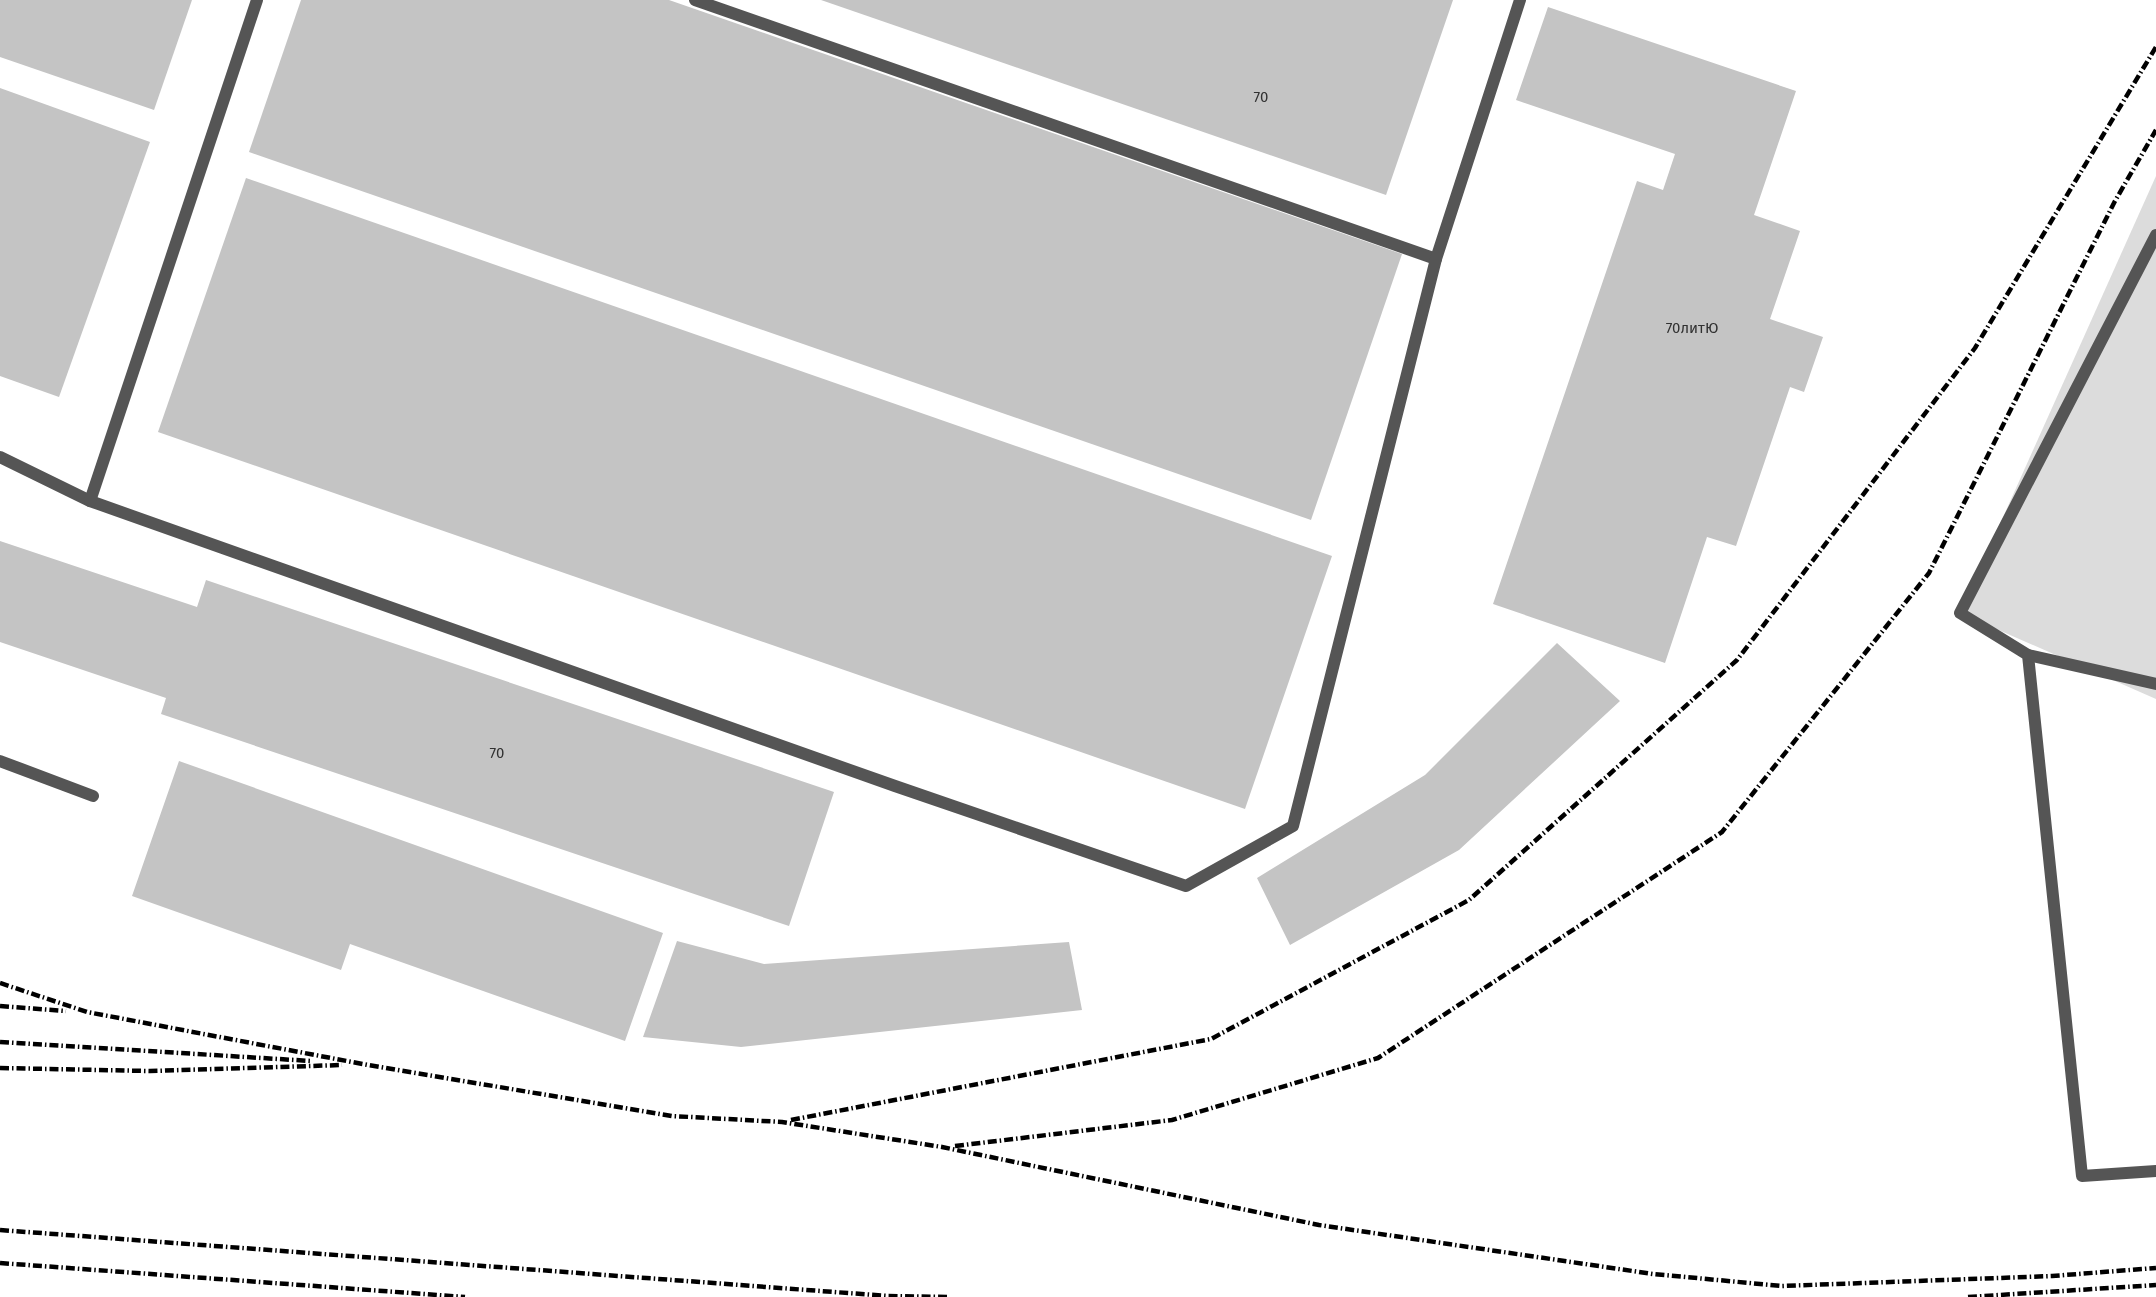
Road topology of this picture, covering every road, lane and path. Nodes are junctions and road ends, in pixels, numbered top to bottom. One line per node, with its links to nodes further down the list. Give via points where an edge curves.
1 (257, 0): 7 (lane)
2 (696, 0): 5 (lane)
3 (1520, 0): 5 (lane)
4 (2156, 235): 8 (lane, via 1960,613)
5 (1436, 259): 7 (lane, via 1293,826 1186,886)
6 (0, 457): 7 (lane)
7 (90, 501)
8 (2028, 655): 9 (lane); 12 (lane, via 2082,1176)
9 (2156, 684)
10 (0, 761): 11 (lane)
11 (93, 796)
12 (2156, 1171)

